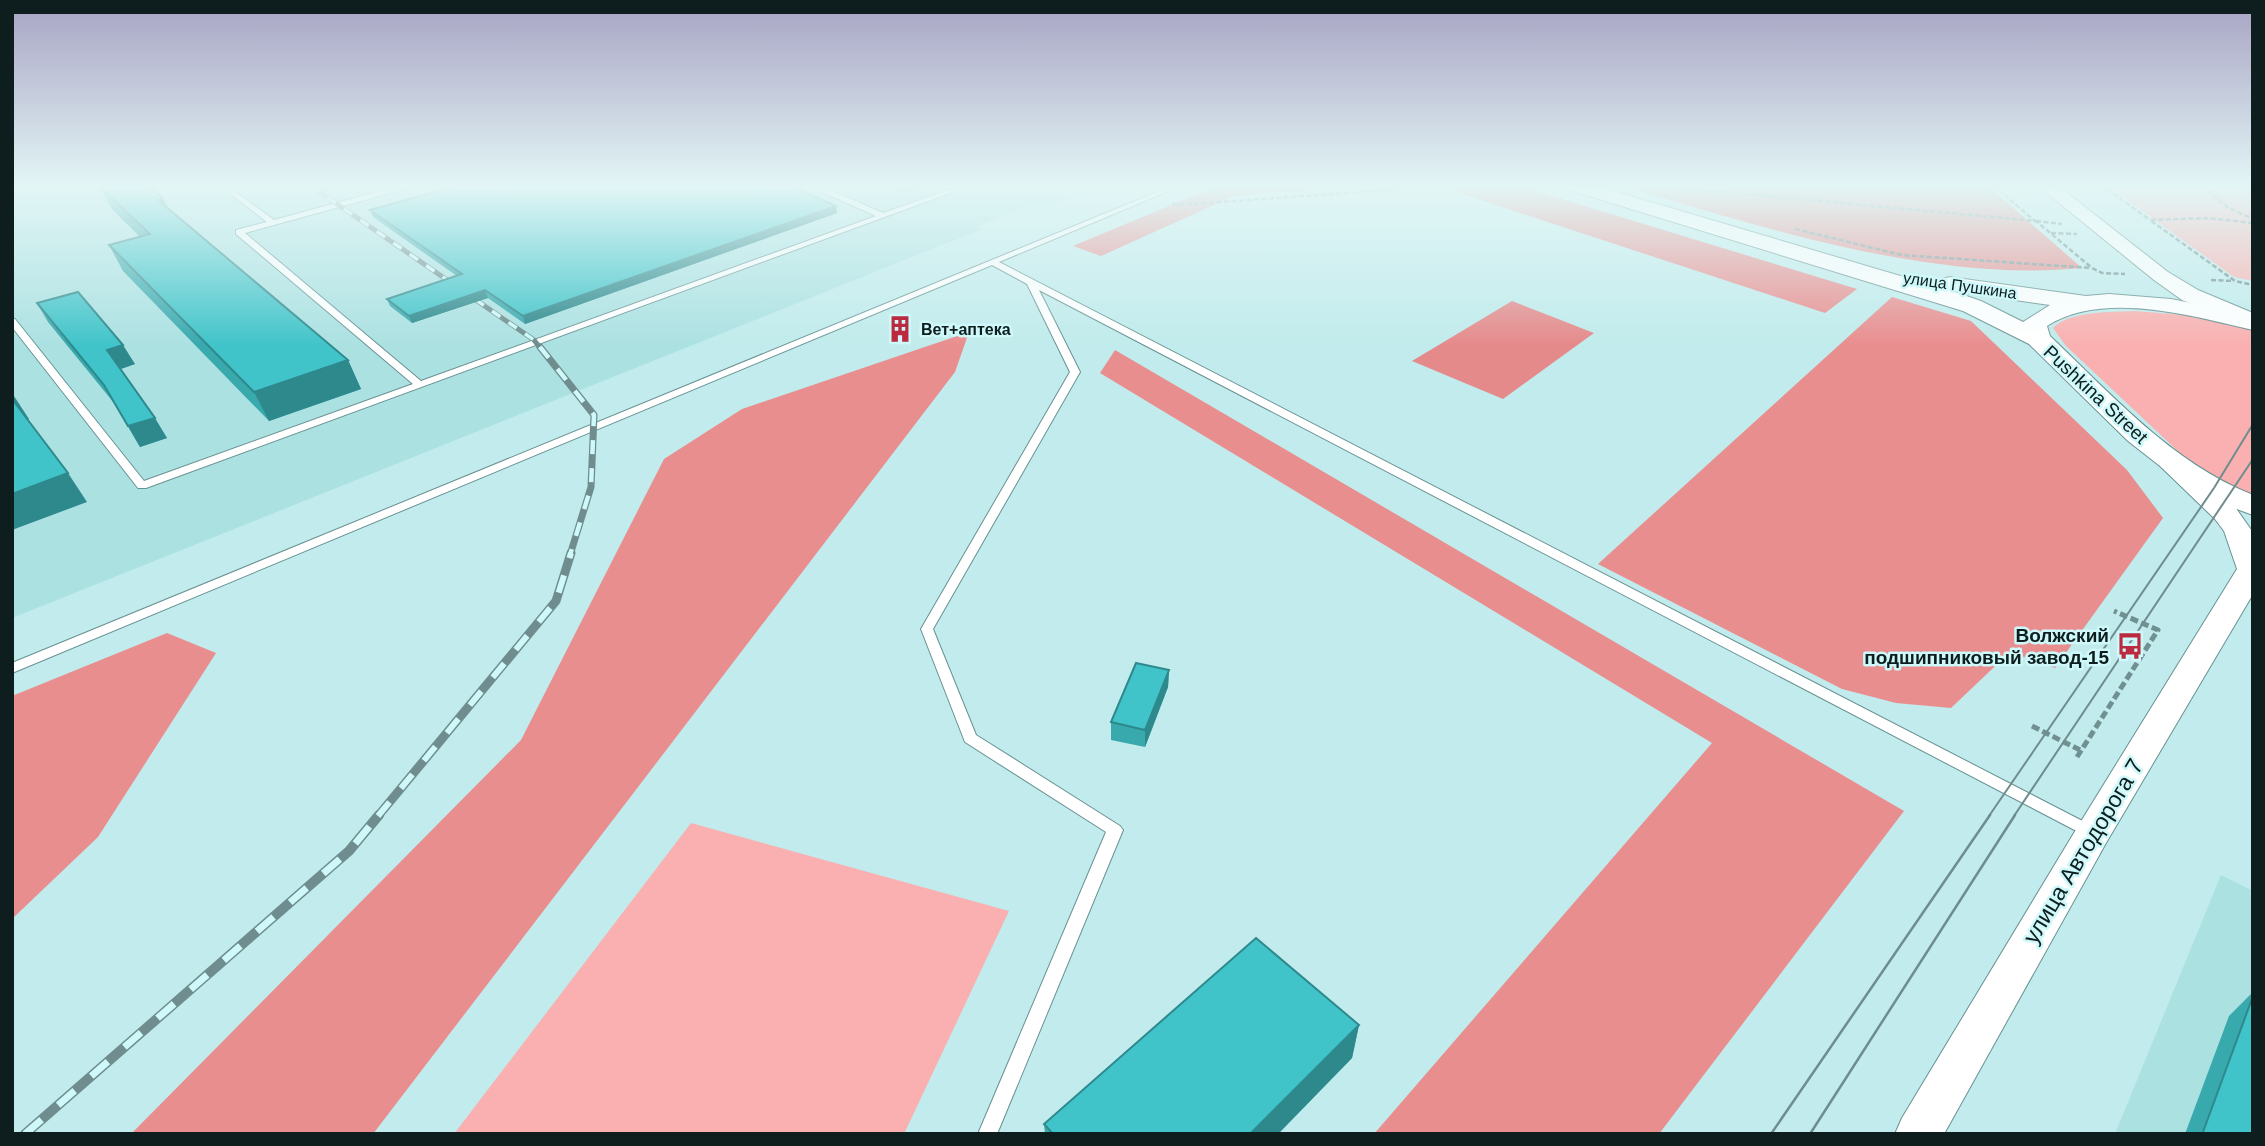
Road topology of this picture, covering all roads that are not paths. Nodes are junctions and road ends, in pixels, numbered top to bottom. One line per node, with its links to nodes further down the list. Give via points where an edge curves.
1 (247, 238): 15 (lane)
2 (822, 238): 15 (lane)
3 (1052, 238): 6 (lane)
4 (1756, 238): 7 (main road)
5 (2114, 238): 8 (street)
6 (994, 263): 9 (lane); 19 (lane)
7 (1858, 269): 11 (main road, улица Пушкина); 14 (main road, улица Пушкина, via 1972,306)
8 (2161, 276): 10 (street, via 2158,286); 13 (street, via 2190,295)
9 (1031, 284): 20 (lane); 21 (lane, via 1075,372 927,629 970,738 1115,830)
10 (2131, 302): 11 (main road, Pushkina Street); 13 (main road, Pushkina Street)
11 (2088, 303): 14 (main road, Pushkina Street, via 2046,313 2034,324)
12 (12, 321): 15 (lane, via 142,486)
13 (2253, 322)
14 (2038, 339): 16 (main road, Pushkina Street)
15 (421, 385)
16 (2166, 459): 17 (main road, Pushkina Street, via 2226,497); 18 (street, улица Автодорога 7, via 2225,513 2238,531)
17 (2253, 506)
18 (2252, 569): 20 (street, улица Автодорога 7)
19 (12, 668)
20 (2093, 833): 22 (street, улица Автодорога 7)
21 (987, 1134)
22 (1918, 1134)

